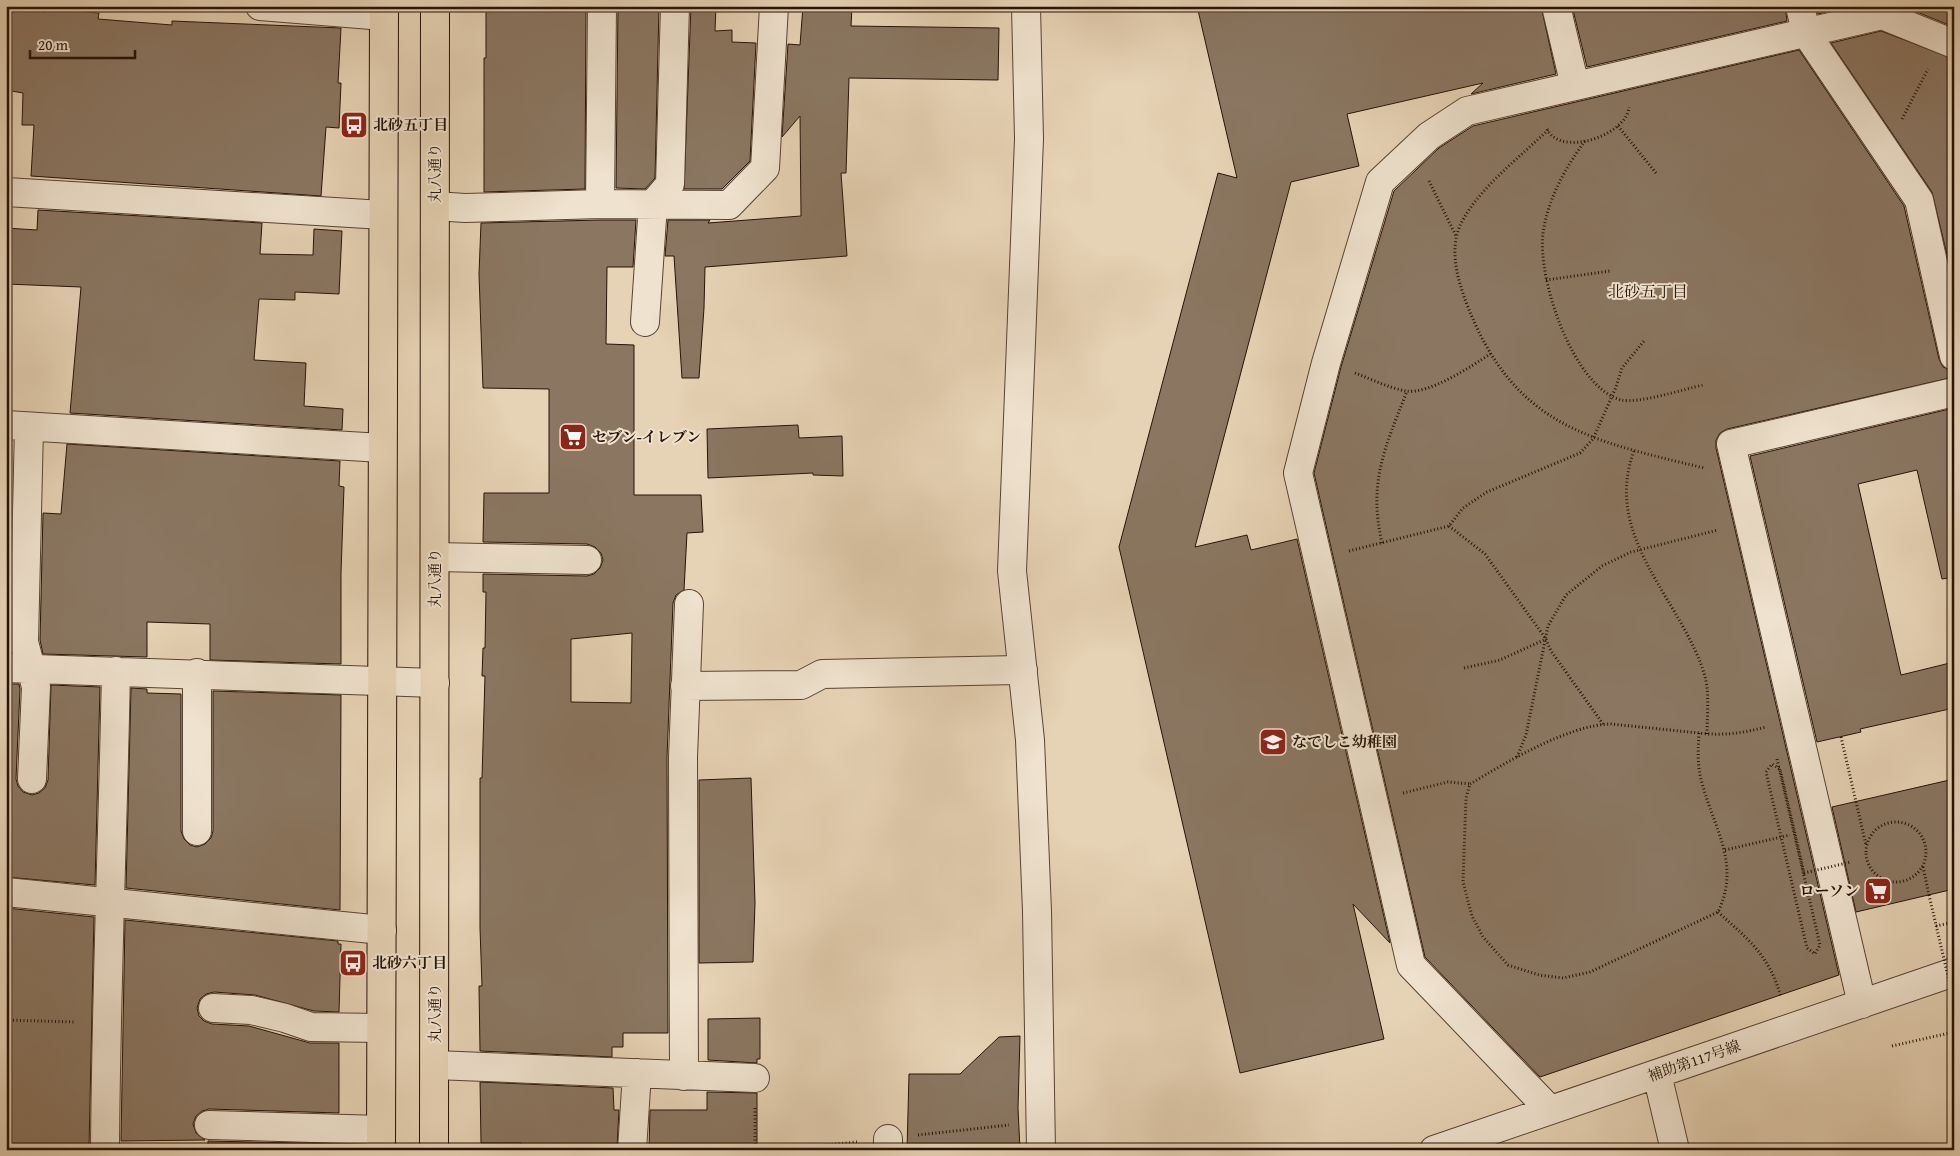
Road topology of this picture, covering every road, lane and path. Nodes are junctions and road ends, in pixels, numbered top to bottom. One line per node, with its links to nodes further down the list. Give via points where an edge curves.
1 (260, 6): 9 (street)
2 (435, 6): 24 (main road, 丸八通り)
3 (602, 6): 22 (street)
4 (675, 6): 23 (street, via 670,184)
5 (774, 6): 23 (street, via 765,168 729,205)
6 (1026, 6): 54 (street, via 1029,139 1012,572)
7 (1556, 6): 13 (street)
8 (1800, 6): 10 (street)
9 (384, 11): 25 (main road)
10 (1806, 33): 11 (street, via 1882,15); 12 (street); 18 (street)
11 (1949, 42): 18 (path)
12 (1625, 74): 13 (street); 15 (path, via 1630,95 1628,114)
13 (1575, 86): 14 (street)
14 (1537, 95): 16 (path); 19 (street, via 1467,111 1429,136)
15 (1618, 126): 17 (path); 20 (path)
16 (1548, 130): 17 (path, via 1561,142); 26 (path, via 1476,200)
17 (1585, 141): 28 (path, via 1569,162 1549,206 1543,235)
18 (1885, 150): 32 (street, via 1919,200)
19 (1414, 151): 26 (path); 33 (street, via 1380,182)
20 (1656, 173)
21 (6, 192): 25 (street)
22 (600, 204): 23 (street); 24 (street)
23 (653, 204): 29 (street)
24 (435, 206): 47 (main road, 丸八通り)
25 (383, 215): 40 (main road)
26 (1456, 236): 31 (path, via 1454,253 1462,291)
27 (1610, 272): 28 (path)
28 (1546, 280): 37 (path, via 1554,312 1574,353 1594,383)
29 (645, 322)
30 (1644, 341): 37 (path, via 1622,368)
31 (1490, 354): 35 (path, via 1432,385); 39 (path, via 1507,378 1548,415)
32 (1954, 356)
33 (1326, 363): 35 (path); 48 (street, via 1298,473)
34 (1703, 385): 37 (path, via 1636,400)
35 (1407, 391): 45 (path, via 1384,452 1377,482 1376,517)
36 (1954, 392): 42 (street, via 1731,444)
37 (1612, 397): 39 (path)
38 (18, 426): 40 (street); 52 (street, via 24,642)
39 (1593, 439): 41 (path); 44 (path, via 1580,453 1564,462 1487,492 1463,508)
40 (382, 448): 57 (main road)
41 (1634, 451): 42 (path); 46 (path, via 1625,480 1625,497 1635,541)
42 (1739, 477): 43 (street)
43 (1750, 523): 46 (path); 60 (street)
44 (1448, 526): 45 (path); 51 (path, via 1485,554)
45 (1382, 543): 48 (path)
46 (1641, 549): 51 (path, via 1602,566 1566,596 1548,626); 63 (path, via 1704,674 1708,699)
47 (435, 556): 49 (street); 58 (main road, 丸八通り)
48 (1318, 558): 69 (street)
49 (587, 560)
50 (689, 604): 59 (street)
51 (1546, 639): 53 (path, via 1500,660); 61 (path, via 1551,651); 65 (path, via 1526,735)
52 (18, 668): 55 (street); 67 (street, via 36,687)
53 (1464, 668)
54 (1023, 670): 59 (street, via 822,674 801,685); 104 (street, via 1030,740 1037,911)
55 (116, 671): 56 (street); 77 (street)
56 (197, 673): 57 (street); 71 (street)
57 (382, 681): 58 (street); 81 (main road)
58 (435, 683): 92 (main road, 丸八通り)
59 (686, 686): 95 (street, via 683,757)
60 (1795, 720): 63 (path, via 1735,734); 70 (street)
61 (1603, 724): 62 (path); 65 (path, via 1587,727)
62 (1699, 733): 63 (path); 73 (path, via 1697,757 1701,782)
63 (1707, 734)
64 (1841, 737): 72 (path)
65 (1517, 757): 68 (path)
66 (1777, 759): 74 (path, bridge, via 1780,769 1786,796 1788,806 1790,815 1792,824 1820,945 1815,954 1807,948 1766,772 1772,764 1780,769 1788,807 1791,816 1804,873)
67 (32, 779)
68 (1470, 784): 69 (path, via 1448,782); 78 (path, via 1466,798 1464,882 1472,916 1483,937 1508,965 1539,975 1563,978 1590,972)
69 (1373, 800): 97 (street, via 1411,965)
70 (1820, 828): 73 (path); 84 (street)
71 (197, 831)
72 (1866, 846): 75 (path, via 1867,859 1880,878 1904,881); 75 (path, via 1870,835 1890,822 1913,826 1926,844 1927,857)
73 (1725, 850): 78 (path, via 1726,896)
74 (1851, 862)
75 (1923, 867): 80 (path, bridge)
76 (6, 892): 77 (street)
77 (111, 903): 81 (street); 87 (street)
78 (1718, 912): 89 (path, via 1764,957 1775,976)
79 (1954, 922): 80 (path)
80 (1936, 926): 83 (path, bridge)
81 (382, 930): 88 (main road)
82 (1954, 972): 84 (street, 補助第117号線)
83 (1954, 1002)
84 (1862, 1004): 89 (street, 補助第117号線)
85 (213, 1008): 88 (street, via 251,1010 311,1027)
86 (6, 1020): 87 (path)
87 (106, 1023): 100 (street)
88 (381, 1028): 99 (main road)
89 (1789, 1029): 94 (street, 補助第117号線)
90 (1954, 1032): 91 (path)
91 (1892, 1046)
92 (435, 1065): 93 (street); 101 (main road, 丸八通り)
93 (637, 1073): 95 (street); 102 (street)
94 (1657, 1074): 97 (street, 補助第117号線); 106 (street)
95 (684, 1076): 96 (street)
96 (756, 1078): 103 (path)
97 (1550, 1110): 105 (street, 補助第117号線)
98 (209, 1125): 99 (street)
99 (381, 1140)
100 (106, 1150)
101 (434, 1150)
102 (632, 1150)
103 (756, 1150)
104 (1041, 1150)
105 (1434, 1150)
106 (1675, 1150)

